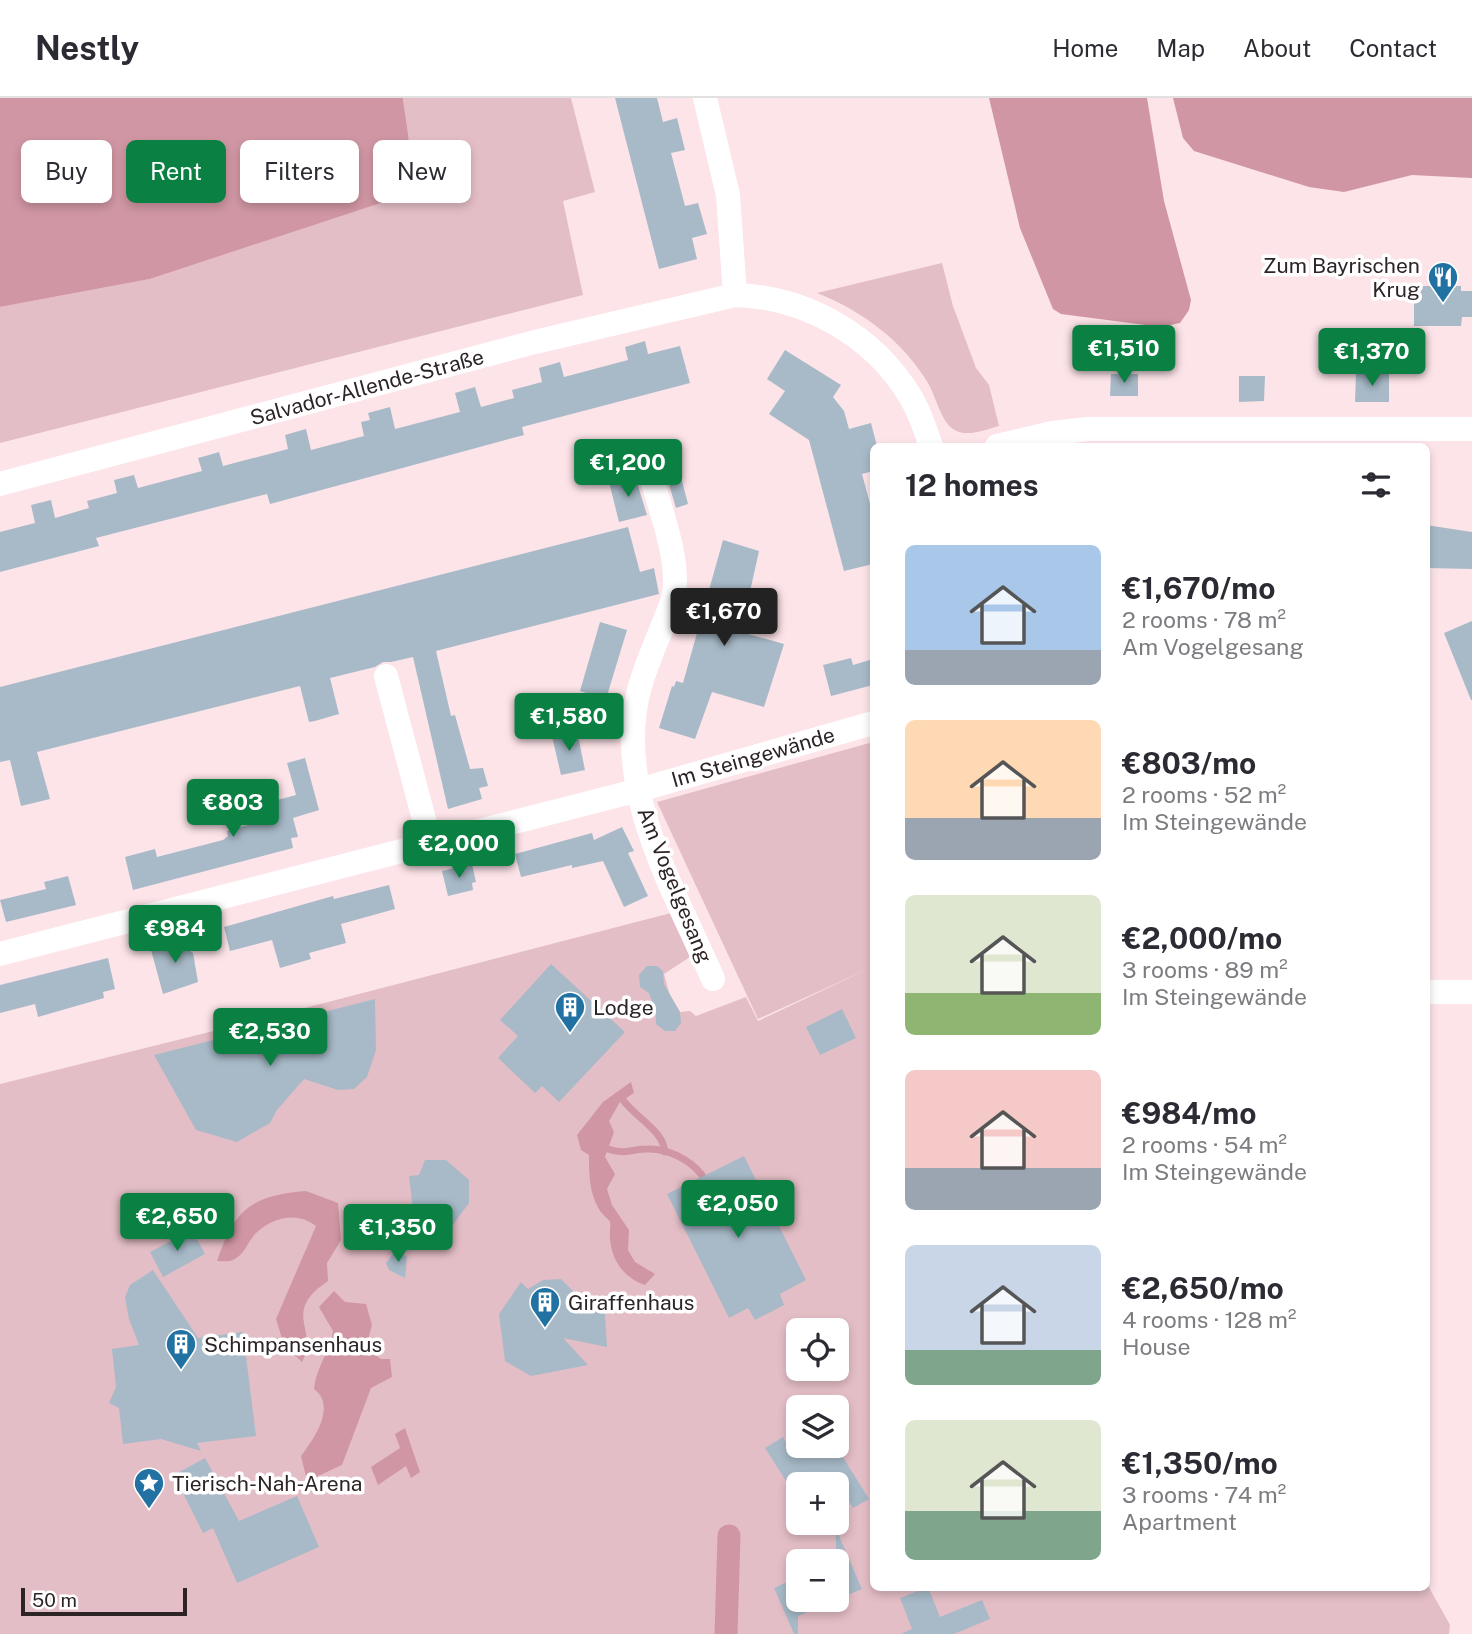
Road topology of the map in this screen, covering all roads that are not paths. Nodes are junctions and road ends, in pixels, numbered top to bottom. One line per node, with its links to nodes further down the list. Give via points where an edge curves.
1 (705, 98): 2 (street, via 730,209)
2 (735, 295): 4 (street, Salvador-Allende-Straße, via 801,307 863,342 912,398); 7 (street, Salvador-Allende-Straße, via 535,342)
3 (1472, 429): 5 (street, via 1088,429)
4 (930, 443)
5 (1010, 443)
6 (648, 466): 10 (street, Am Vogelgesang, via 676,582 637,702 634,749)
7 (0, 484)
8 (386, 676): 11 (street)
9 (870, 724): 10 (street, Im Steingewände)
10 (639, 790): 11 (street, Im Steingewände); 13 (street, Am Vogelgesang, via 646,823)
11 (430, 842): 12 (street, Im Steingewände)
12 (0, 954)
13 (713, 979)
14 (1430, 992): 15 (street)
15 (1472, 992)

